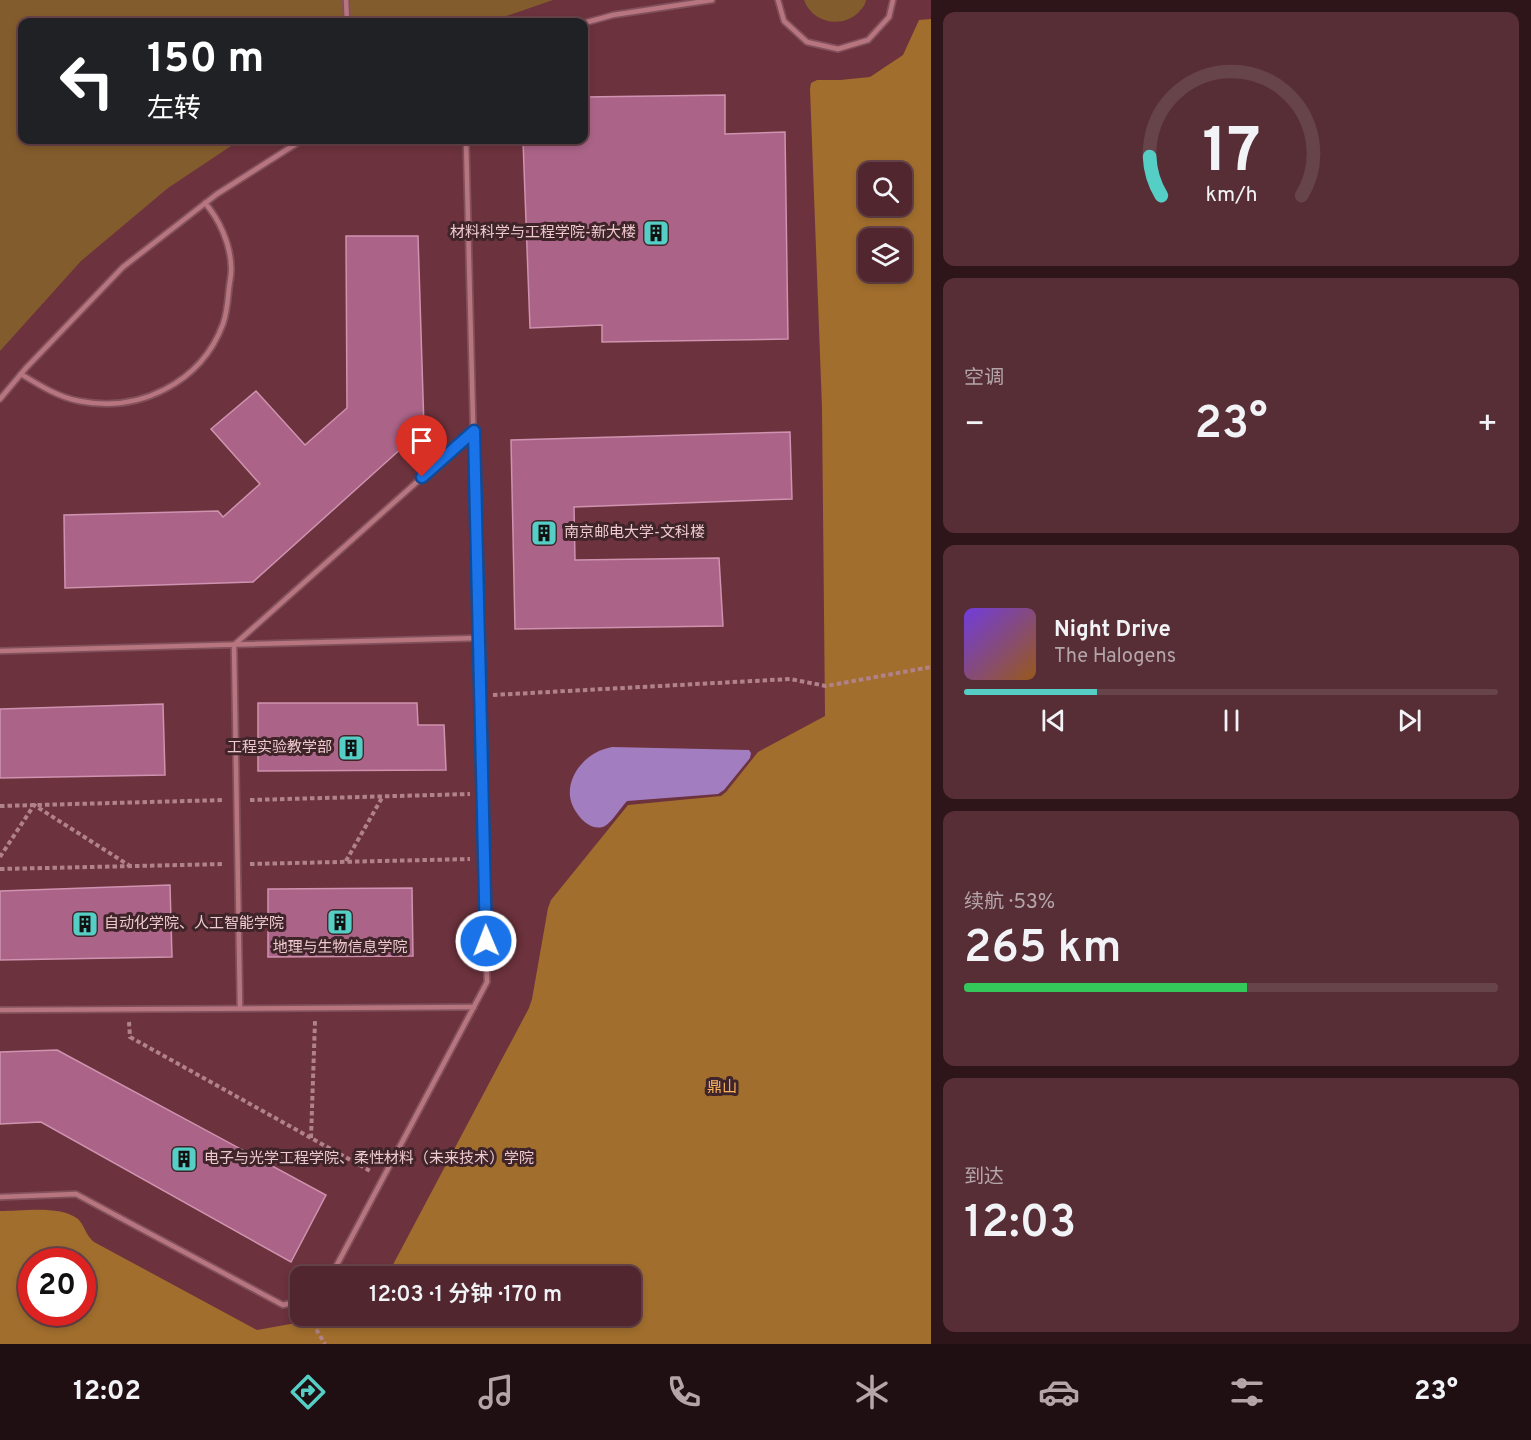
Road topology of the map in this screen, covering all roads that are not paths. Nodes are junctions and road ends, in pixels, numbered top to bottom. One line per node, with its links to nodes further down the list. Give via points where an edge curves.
1 (346, 0): 5 (lane)
2 (712, 0): 6 (lane)
3 (777, 0): 4 (lane, via 784,21 807,42 838,49 868,40 889,17)
4 (893, 0)
5 (347, 18)
6 (588, 22)
7 (296, 144): 9 (lane)
8 (466, 144): 12 (lane)
9 (205, 203): 10 (lane, via 123,267); 10 (lane, via 228,247 228,299 224,322 214,343 182,380 158,394 110,405 77,401)
10 (21, 374): 11 (lane)
11 (0, 399)
12 (474, 431): 13 (lane); 14 (lane)
13 (479, 638): 14 (lane); 16 (lane, via 488,982)
14 (234, 645): 15 (lane); 17 (lane)
15 (0, 651)
16 (474, 1007): 17 (lane); 20 (lane)
17 (240, 1008): 18 (lane)
18 (0, 1010)
19 (0, 1197): 21 (lane, via 76,1194 282,1305)
20 (336, 1266)
21 (290, 1303)

